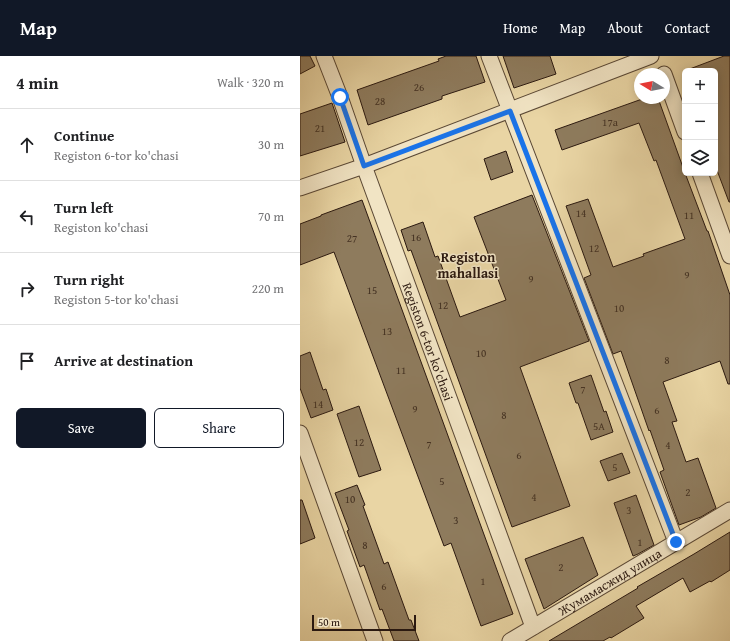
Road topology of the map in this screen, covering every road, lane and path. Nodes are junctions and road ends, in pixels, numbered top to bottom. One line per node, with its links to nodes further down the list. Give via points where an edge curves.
1 (324, 56): 9 (street, Registon 6-tor ko'chasi)
2 (489, 56): 7 (street)
3 (651, 56): 7 (street)
4 (657, 56): 5 (street)
5 (662, 68)
6 (670, 91): 8 (street)
7 (510, 111): 9 (street); 15 (street)
8 (682, 124)
9 (364, 166): 11 (street); 16 (street, Registon 6-tor ko'chasi)
10 (701, 176): 12 (street)
11 (300, 188)
12 (730, 256)
13 (300, 433): 17 (street)
14 (730, 510): 15 (street, Жумамасжид улица)
15 (676, 542): 16 (street, Жумамасжид улица)
16 (533, 627): 18 (street, Жумамасжид улица)
17 (375, 641)
18 (510, 641)

